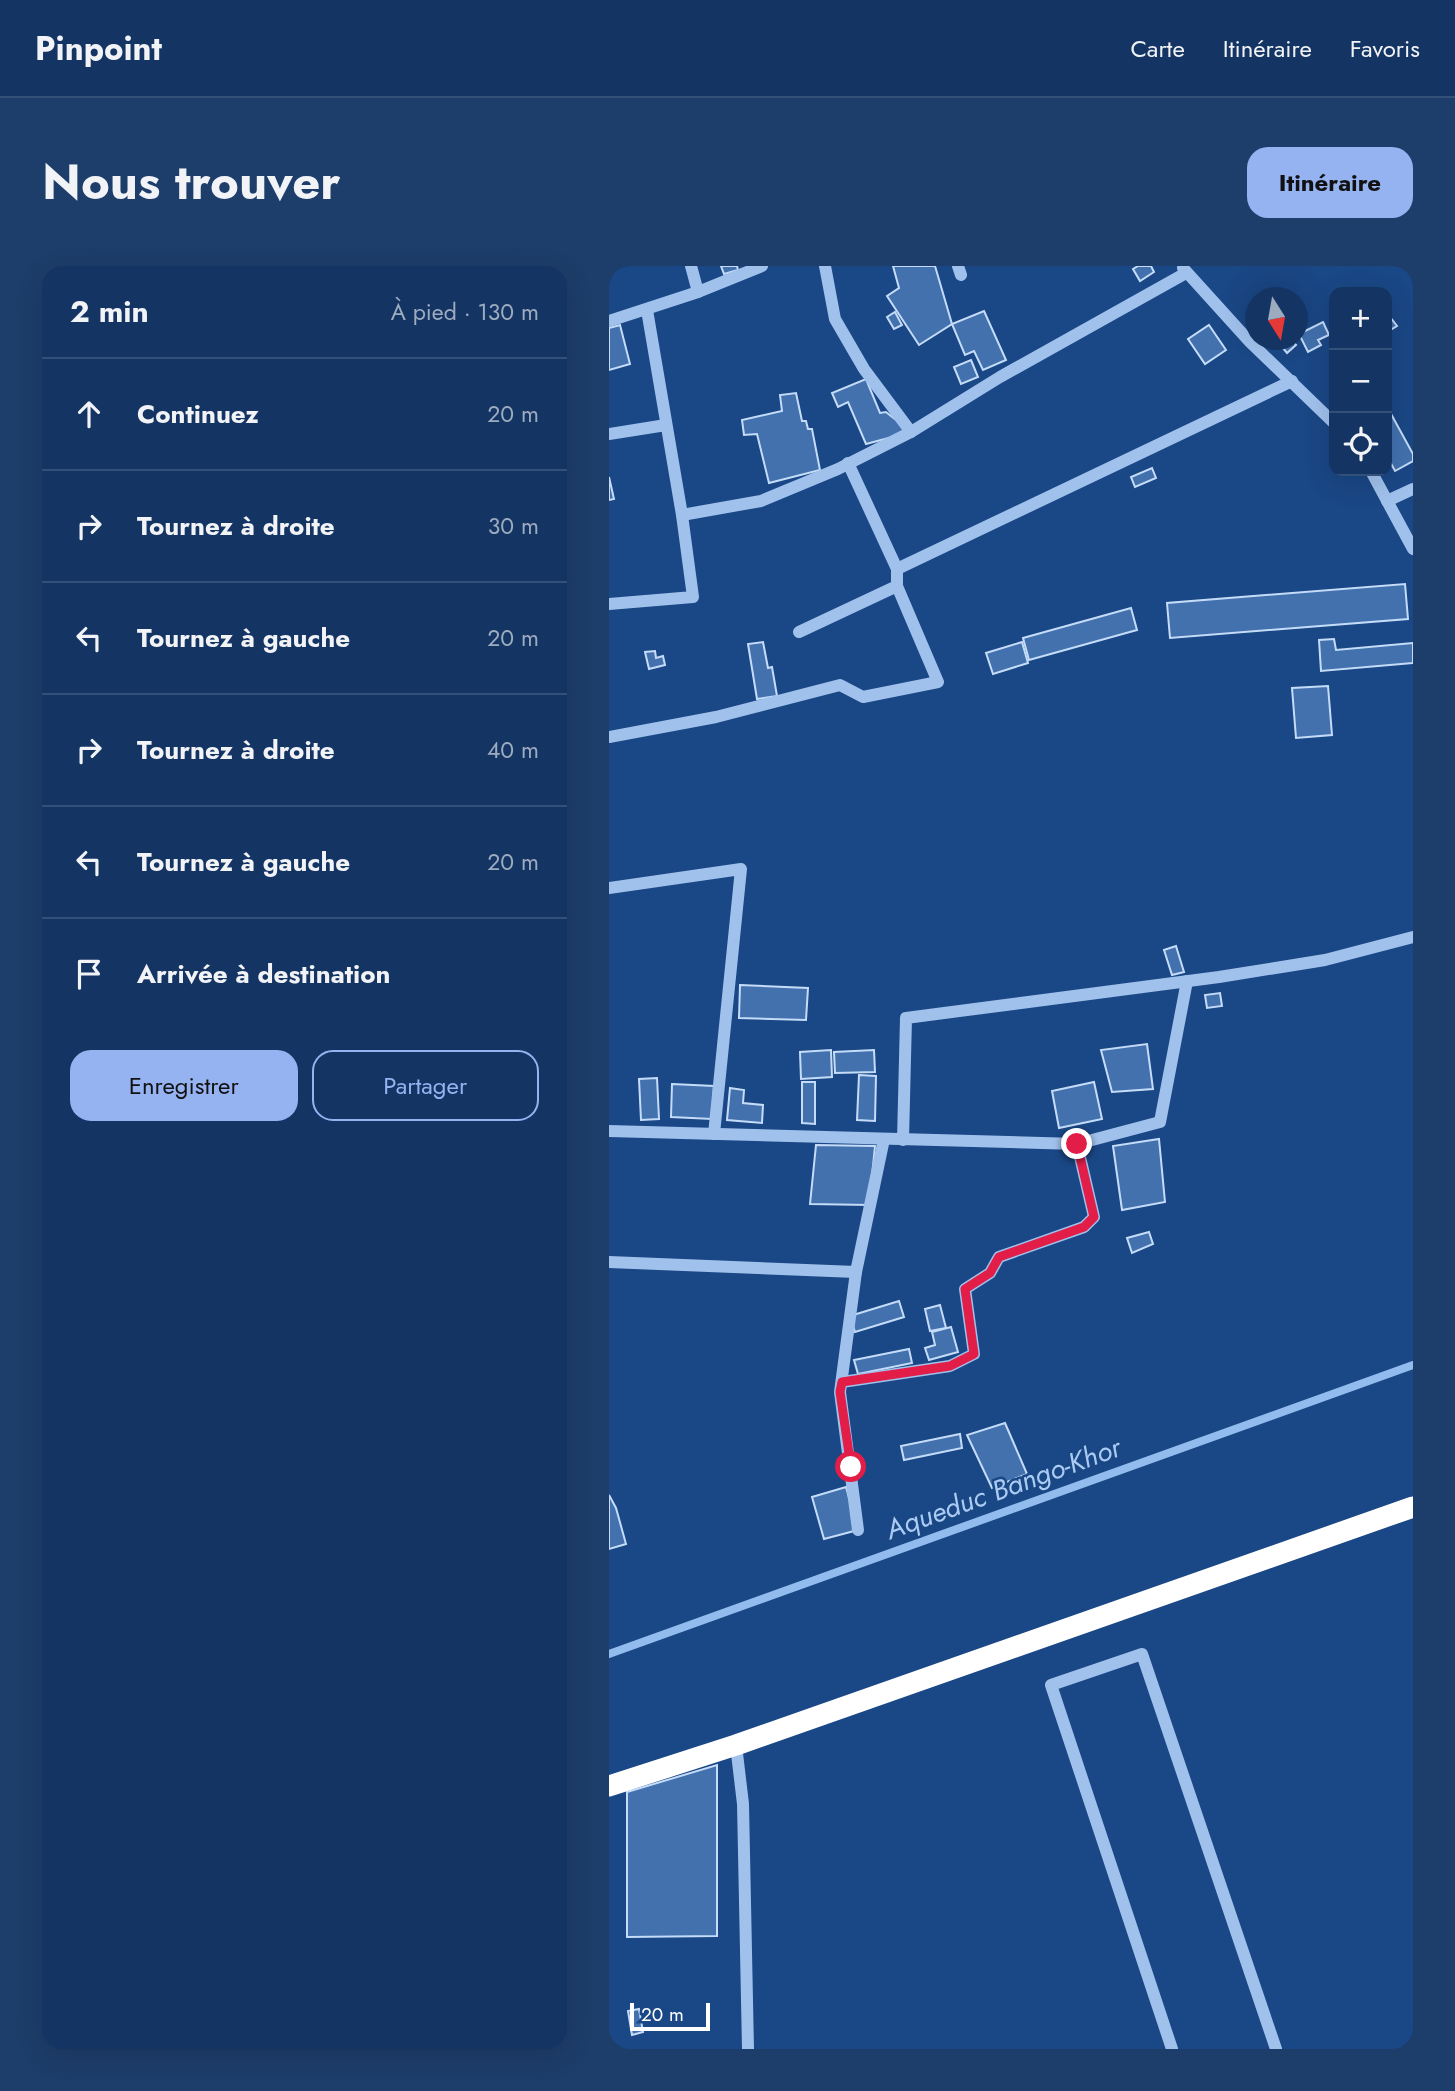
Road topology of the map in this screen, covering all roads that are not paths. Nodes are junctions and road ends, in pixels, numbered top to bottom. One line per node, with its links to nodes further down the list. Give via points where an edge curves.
1 (691, 266): 5 (street)
2 (762, 266): 5 (street)
3 (825, 266): 11 (street, via 835,320 864,369)
4 (1184, 270): 8 (street); 11 (street)
5 (698, 292): 6 (street)
6 (647, 310): 7 (street); 10 (street)
7 (609, 321)
8 (1292, 381): 9 (street); 19 (street)
9 (1329, 418)
10 (667, 425): 12 (street); 17 (street)
11 (911, 432): 13 (street)
12 (609, 434)
13 (848, 463): 17 (street, via 761,501); 19 (street)
14 (1374, 476): 16 (street)
15 (1413, 489): 16 (street)
16 (1387, 501): 18 (street)
17 (682, 515): 21 (street, via 693,597)
18 (1413, 549)
19 (897, 569): 20 (street)
20 (897, 586): 22 (street); 23 (street, via 938,682 863,697 840,685 716,717)
21 (609, 604)
22 (799, 632)
23 (609, 737)
24 (609, 888): 28 (street, via 741,869)
25 (1413, 937): 26 (street, via 1325,960)
26 (1187, 981): 30 (street, via 906,1018); 31 (street, via 1160,1122)
27 (609, 1131): 28 (street)
28 (714, 1134): 29 (street)
29 (884, 1139): 30 (street); 33 (street)
30 (903, 1140): 31 (street)
31 (1077, 1144): 34 (street, via 1094,1217 1084,1227 999,1257 990,1273 965,1289 974,1354 950,1366)
32 (609, 1262): 33 (street)
33 (856, 1272): 34 (street)
34 (842, 1382): 36 (street)
35 (1413, 1507): 37 (highway)
36 (858, 1530)
37 (736, 1745): 38 (highway); 39 (street, via 743,1804)
38 (609, 1786)
39 (748, 2049)
40 (1172, 2049): 41 (street, via 1051,1685 1142,1654)
41 (1276, 2049)

